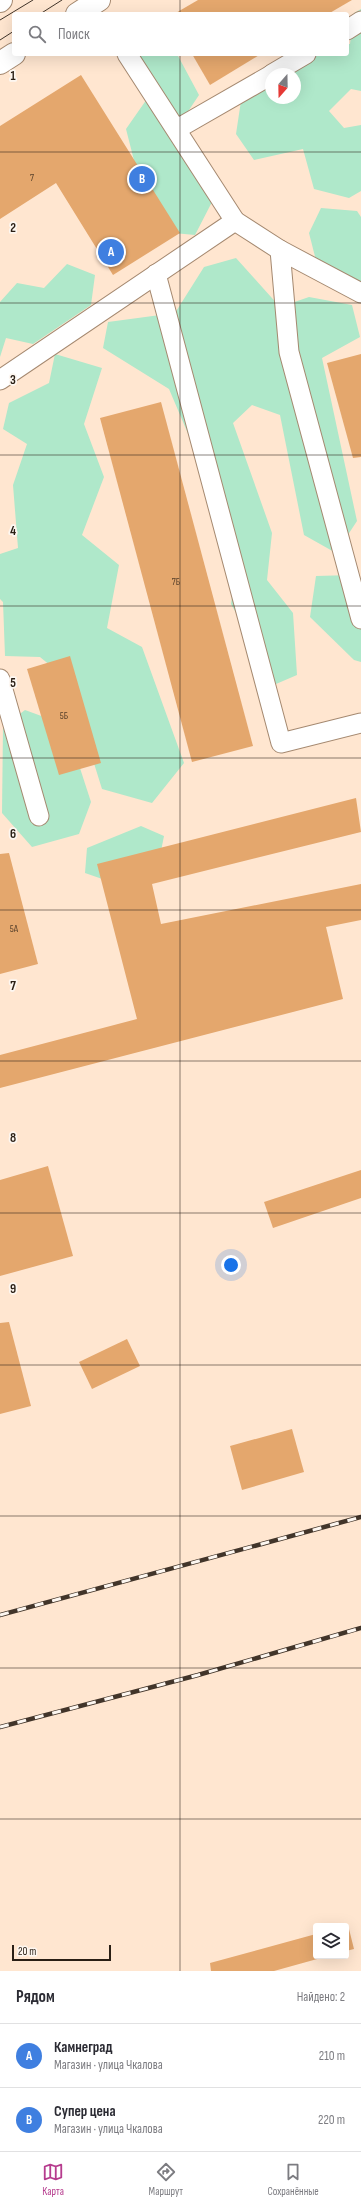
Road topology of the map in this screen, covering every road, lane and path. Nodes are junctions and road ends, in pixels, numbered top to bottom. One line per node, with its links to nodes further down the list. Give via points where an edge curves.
1 (361, 21): 2 (lane)
2 (349, 29)
3 (12, 55): 6 (main road)
4 (128, 56): 9 (lane)
5 (303, 56): 7 (lane)
6 (0, 63)
7 (282, 68)
8 (265, 78): 9 (lane)
9 (177, 130): 10 (lane)
10 (235, 221): 11 (lane); 12 (lane)
11 (280, 250): 13 (lane); 15 (lane, via 289,352)
12 (156, 274): 14 (lane); 17 (lane, via 281,743)
13 (361, 292)
14 (0, 380)
15 (361, 620)
16 (0, 679): 18 (lane)
17 (361, 723)
18 (39, 816)

